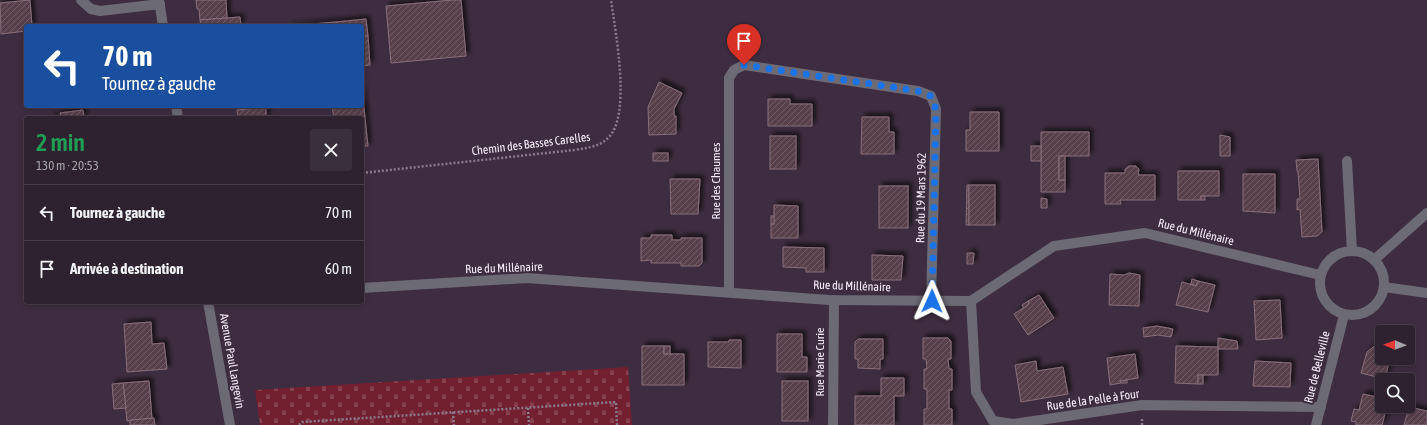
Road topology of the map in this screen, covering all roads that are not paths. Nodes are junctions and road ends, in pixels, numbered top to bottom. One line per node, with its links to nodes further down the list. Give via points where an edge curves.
1 (81, 0): 2 (street, via 91,9 100,11)
2 (159, 2): 3 (street)
3 (163, 24)
4 (931, 96): 12 (street, Rue des Chaumes, via 918,91 744,65 734,70 729,78); 15 (street, Rue du 19 Mars 1962, via 936,109)
5 (1347, 161): 7 (street)
6 (1427, 213): 8 (street)
7 (1352, 251): 8 (street, via 1367,254); 9 (street, via 1334,256)
8 (1374, 260): 11 (street, via 1381,268)
9 (1320, 276): 16 (street, Rue du Millénaire, via 1145,233 1054,246); 18 (street, via 1323,298 1331,308)
10 (364, 288): 12 (street, Rue du Millénaire, via 527,278)
11 (1384, 288): 13 (street); 18 (street, via 1379,302 1373,308 1352,316)
12 (729, 292): 14 (street, Rue du Millénaire)
13 (1427, 293)
14 (834, 300): 15 (street, Rue du Millénaire); 21 (street, Rue Marie Curie)
15 (932, 301): 16 (street, Rue du Millénaire)
16 (971, 301): 19 (street, Rue de la Pelle à Four, via 976,392 993,421 1013,424 1142,405)
17 (208, 304): 20 (street, Avenue Paul Langevin)
18 (1344, 314): 19 (street, Rue de Belleville)
19 (1321, 407): 22 (street, Rue de Belleville)
20 (230, 425)
21 (833, 425)
22 (1316, 425)

